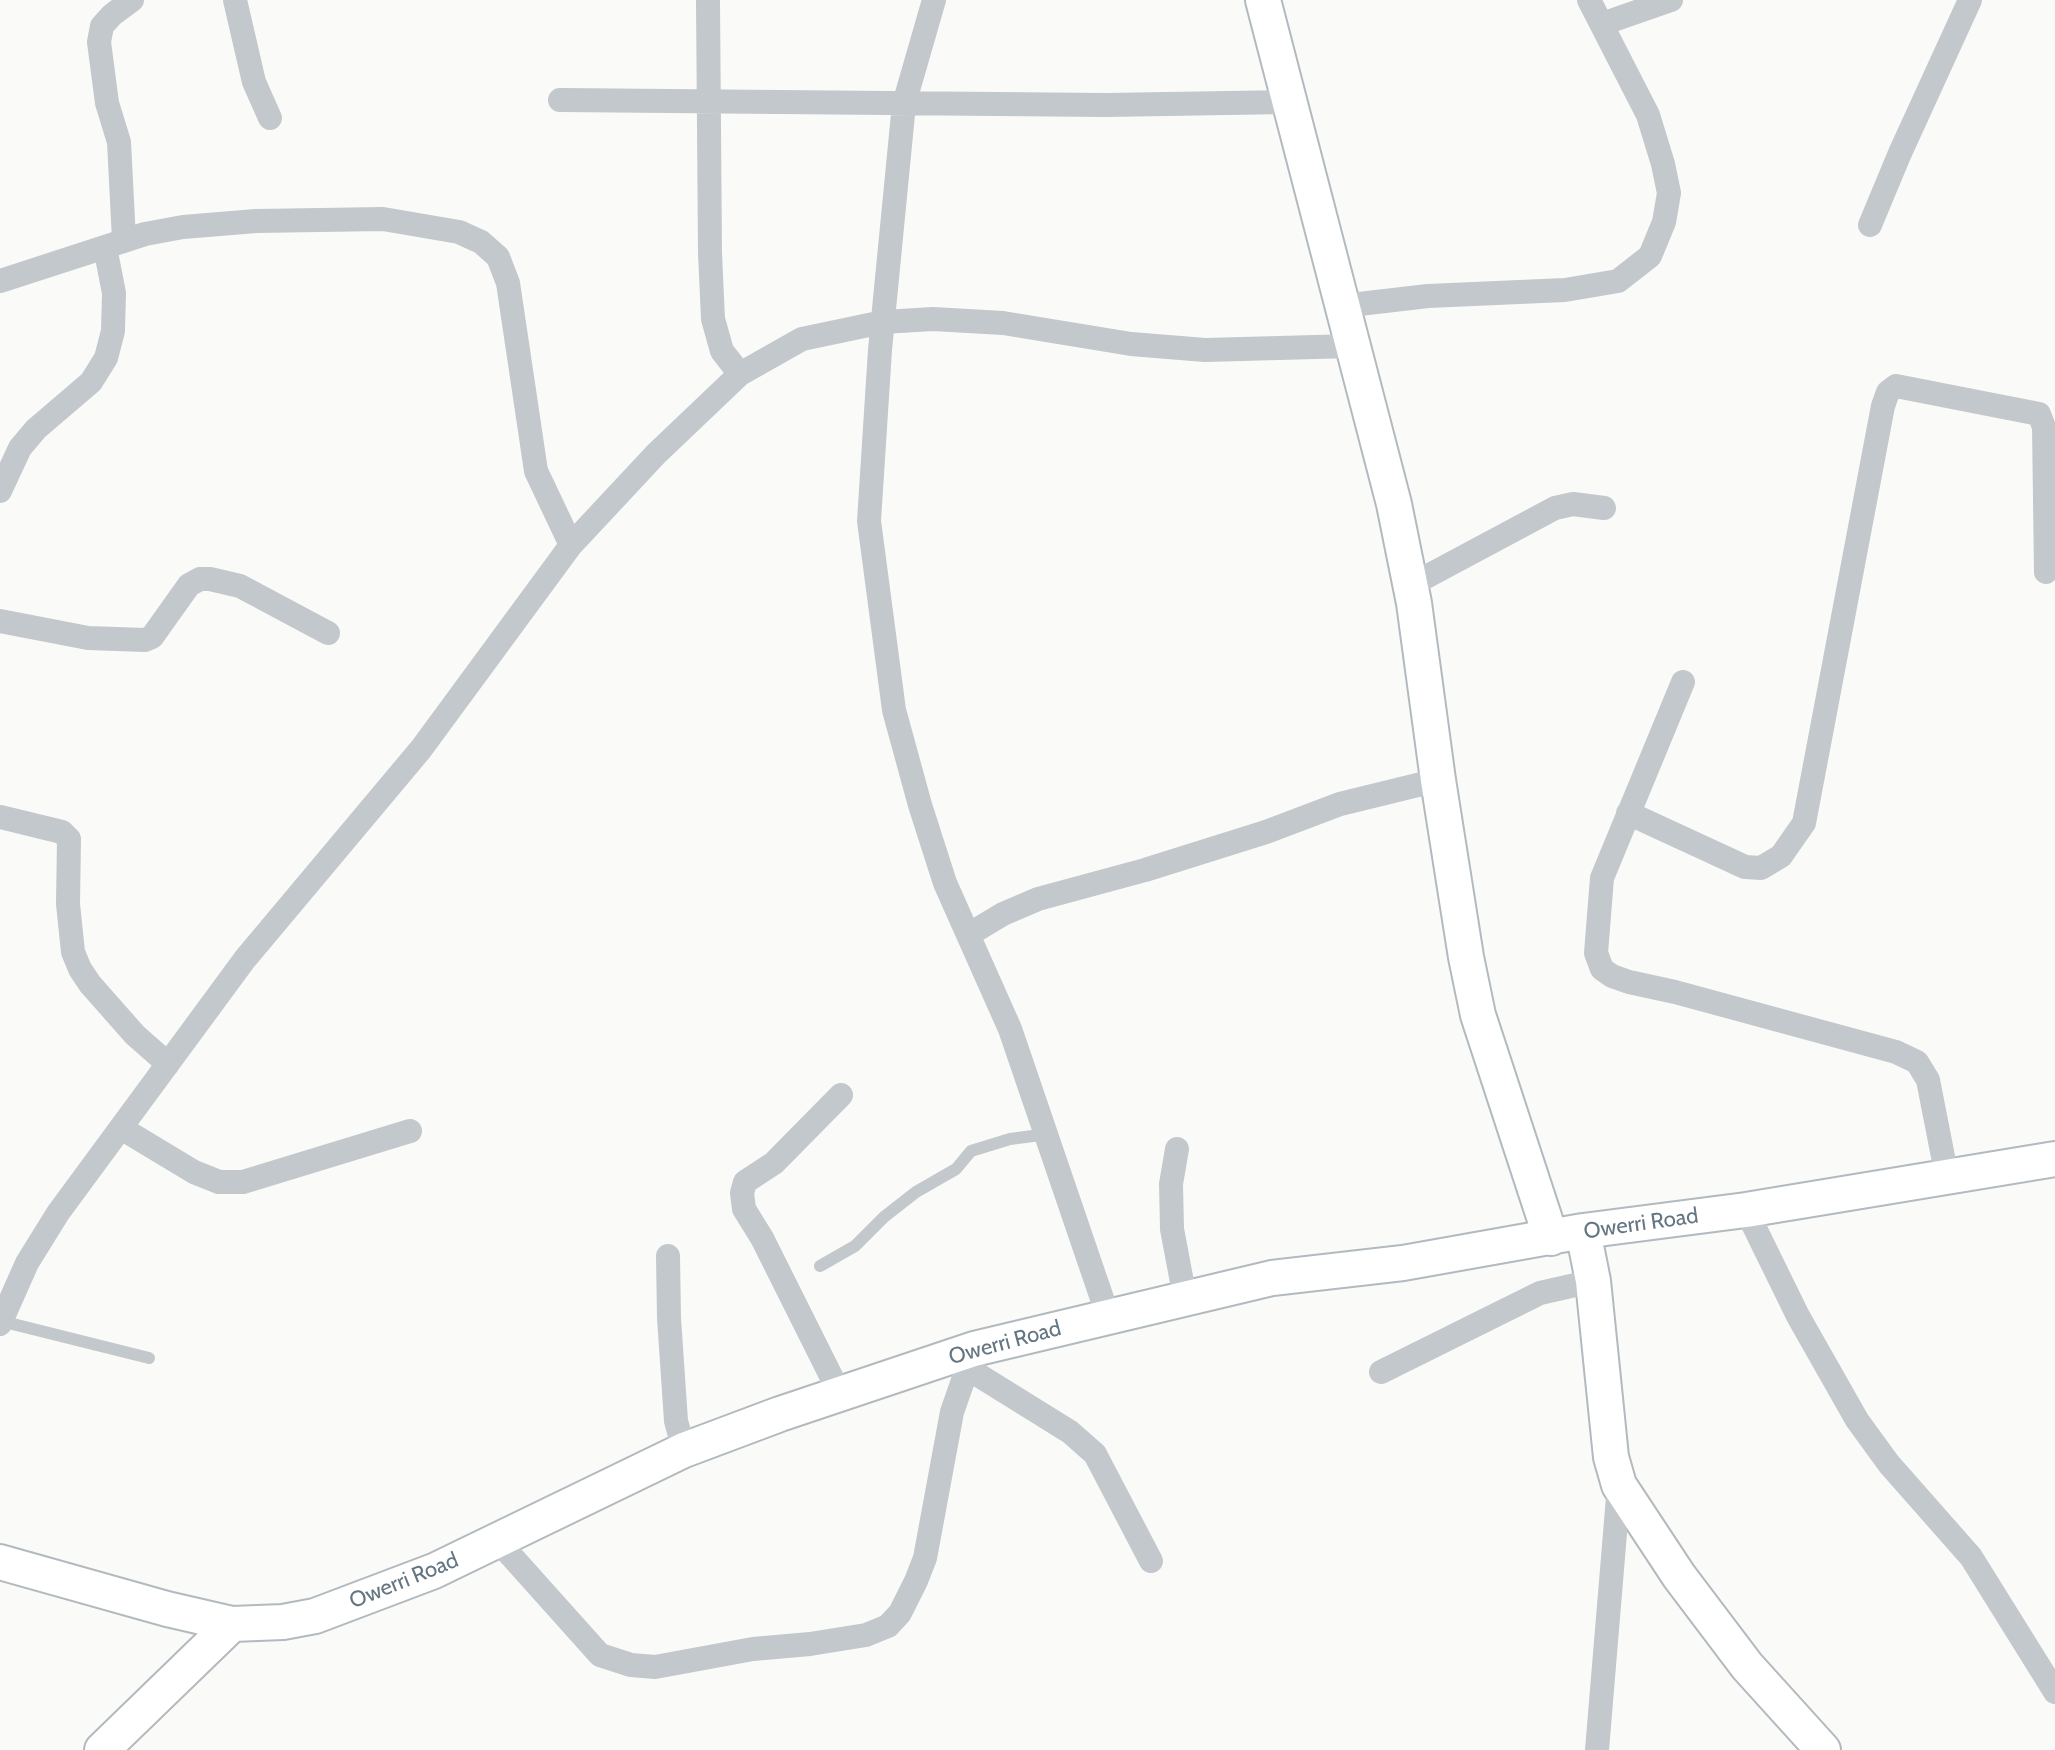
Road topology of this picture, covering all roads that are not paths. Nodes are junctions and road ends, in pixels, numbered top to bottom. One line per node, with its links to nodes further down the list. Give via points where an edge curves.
1 (132, 0): 16 (street, via 102,26 99,42 107,103 119,142)
2 (235, 0): 14 (street, via 254,82)
3 (708, 0): 11 (street)
4 (934, 0): 13 (street)
5 (1263, 0): 12 (main road)
6 (1589, 0): 9 (street)
7 (1671, 0): 9 (street)
8 (1970, 0): 15 (street)
9 (1602, 24): 18 (street, via 1648,115 1663,164 1669,193 1650,256 1618,281 1565,290)
10 (560, 100): 11 (street)
11 (709, 101): 13 (street); 21 (street, via 713,319 722,351)
12 (1289, 102): 13 (street); 18 (main road)
13 (904, 104): 19 (street)
14 (270, 118)
15 (1870, 225)
16 (115, 244): 17 (street); 22 (street, via 113,331 106,358 91,382 20,448); 24 (street, via 183,227 383,219 459,232 481,242 498,257 508,283 536,471)
17 (0, 281)
18 (1342, 306): 20 (main road)
19 (883, 322): 20 (street, via 1003,323 1205,350); 21 (street, via 802,339); 33 (street, via 869,521 894,710 945,883)
20 (1352, 346): 26 (main road)
21 (740, 374): 24 (street)
22 (0, 491)
23 (1604, 508): 26 (street, via 1555,508)
24 (571, 545): 34 (street, via 421,749 245,959)
25 (2046, 572): 31 (street, via 2044,427 2039,414 1896,386 1883,406 1804,823 1781,856 1761,868 1745,867)
26 (1411, 585): 30 (main road)
27 (0, 621): 28 (street, via 88,638 145,640 189,585 210,579 240,586)
28 (328, 633)
29 (1683, 682): 31 (street)
30 (1438, 780): 33 (street, via 1340,804 1266,832 1038,899); 43 (main road, via 1478,1015)
31 (1628, 813): 41 (street, via 1602,878 1596,953 1602,969 1629,982 1896,1052 1917,1062 1928,1080)
32 (0, 817): 34 (street, via 62,832 69,839 68,904 80,969 135,1035)
33 (968, 935): 38 (street)
34 (168, 1064): 36 (street)
35 (841, 1095): 53 (street, via 774,1163 745,1182 742,1193 744,1209)
36 (121, 1128): 37 (street, via 219,1182 243,1182); 49 (street, via 58,1213)
37 (410, 1131)
38 (1048, 1134): 45 (lane, via 971,1151 956,1169 916,1192 855,1246); 48 (street)
39 (1177, 1149): 47 (street, via 1172,1229)
40 (2055, 1159): 41 (main road, Owerri Road)
41 (1947, 1177): 42 (main road, Owerri Road)
42 (1746, 1210): 43 (main road, Owerri Road); 60 (street, via 1857,1420 1971,1557)
43 (1567, 1235): 46 (main road); 47 (main road, Owerri Road, via 1403,1263 1272,1278)
44 (668, 1256): 54 (street, via 676,1421)
45 (820, 1266)
46 (1593, 1281): 52 (street, via 1540,1293); 55 (main road, via 1611,1457)
47 (1185, 1298): 48 (main road, Owerri Road)
48 (1108, 1316): 51 (main road, Owerri Road)
49 (0, 1322): 50 (lane)
50 (149, 1358)
51 (970, 1358): 53 (main road, Owerri Road); 56 (street, via 952,1412 925,1558 900,1613 888,1626 866,1635 655,1667 631,1665 600,1655); 57 (street, via 1095,1454)
52 (1381, 1372)
53 (840, 1394): 54 (main road, Owerri Road)
54 (684, 1450): 56 (main road, Owerri Road)
55 (1619, 1485): 62 (street); 63 (main road, via 1747,1666)
56 (497, 1540): 59 (main road, Owerri Road, via 434,1571 315,1616)
57 (1151, 1561)
58 (0, 1562): 59 (main road, Owerri Road)
59 (232, 1624): 61 (main road)
60 (2055, 1692)
61 (102, 1750)
62 (1597, 1750)
63 (1823, 1750)

